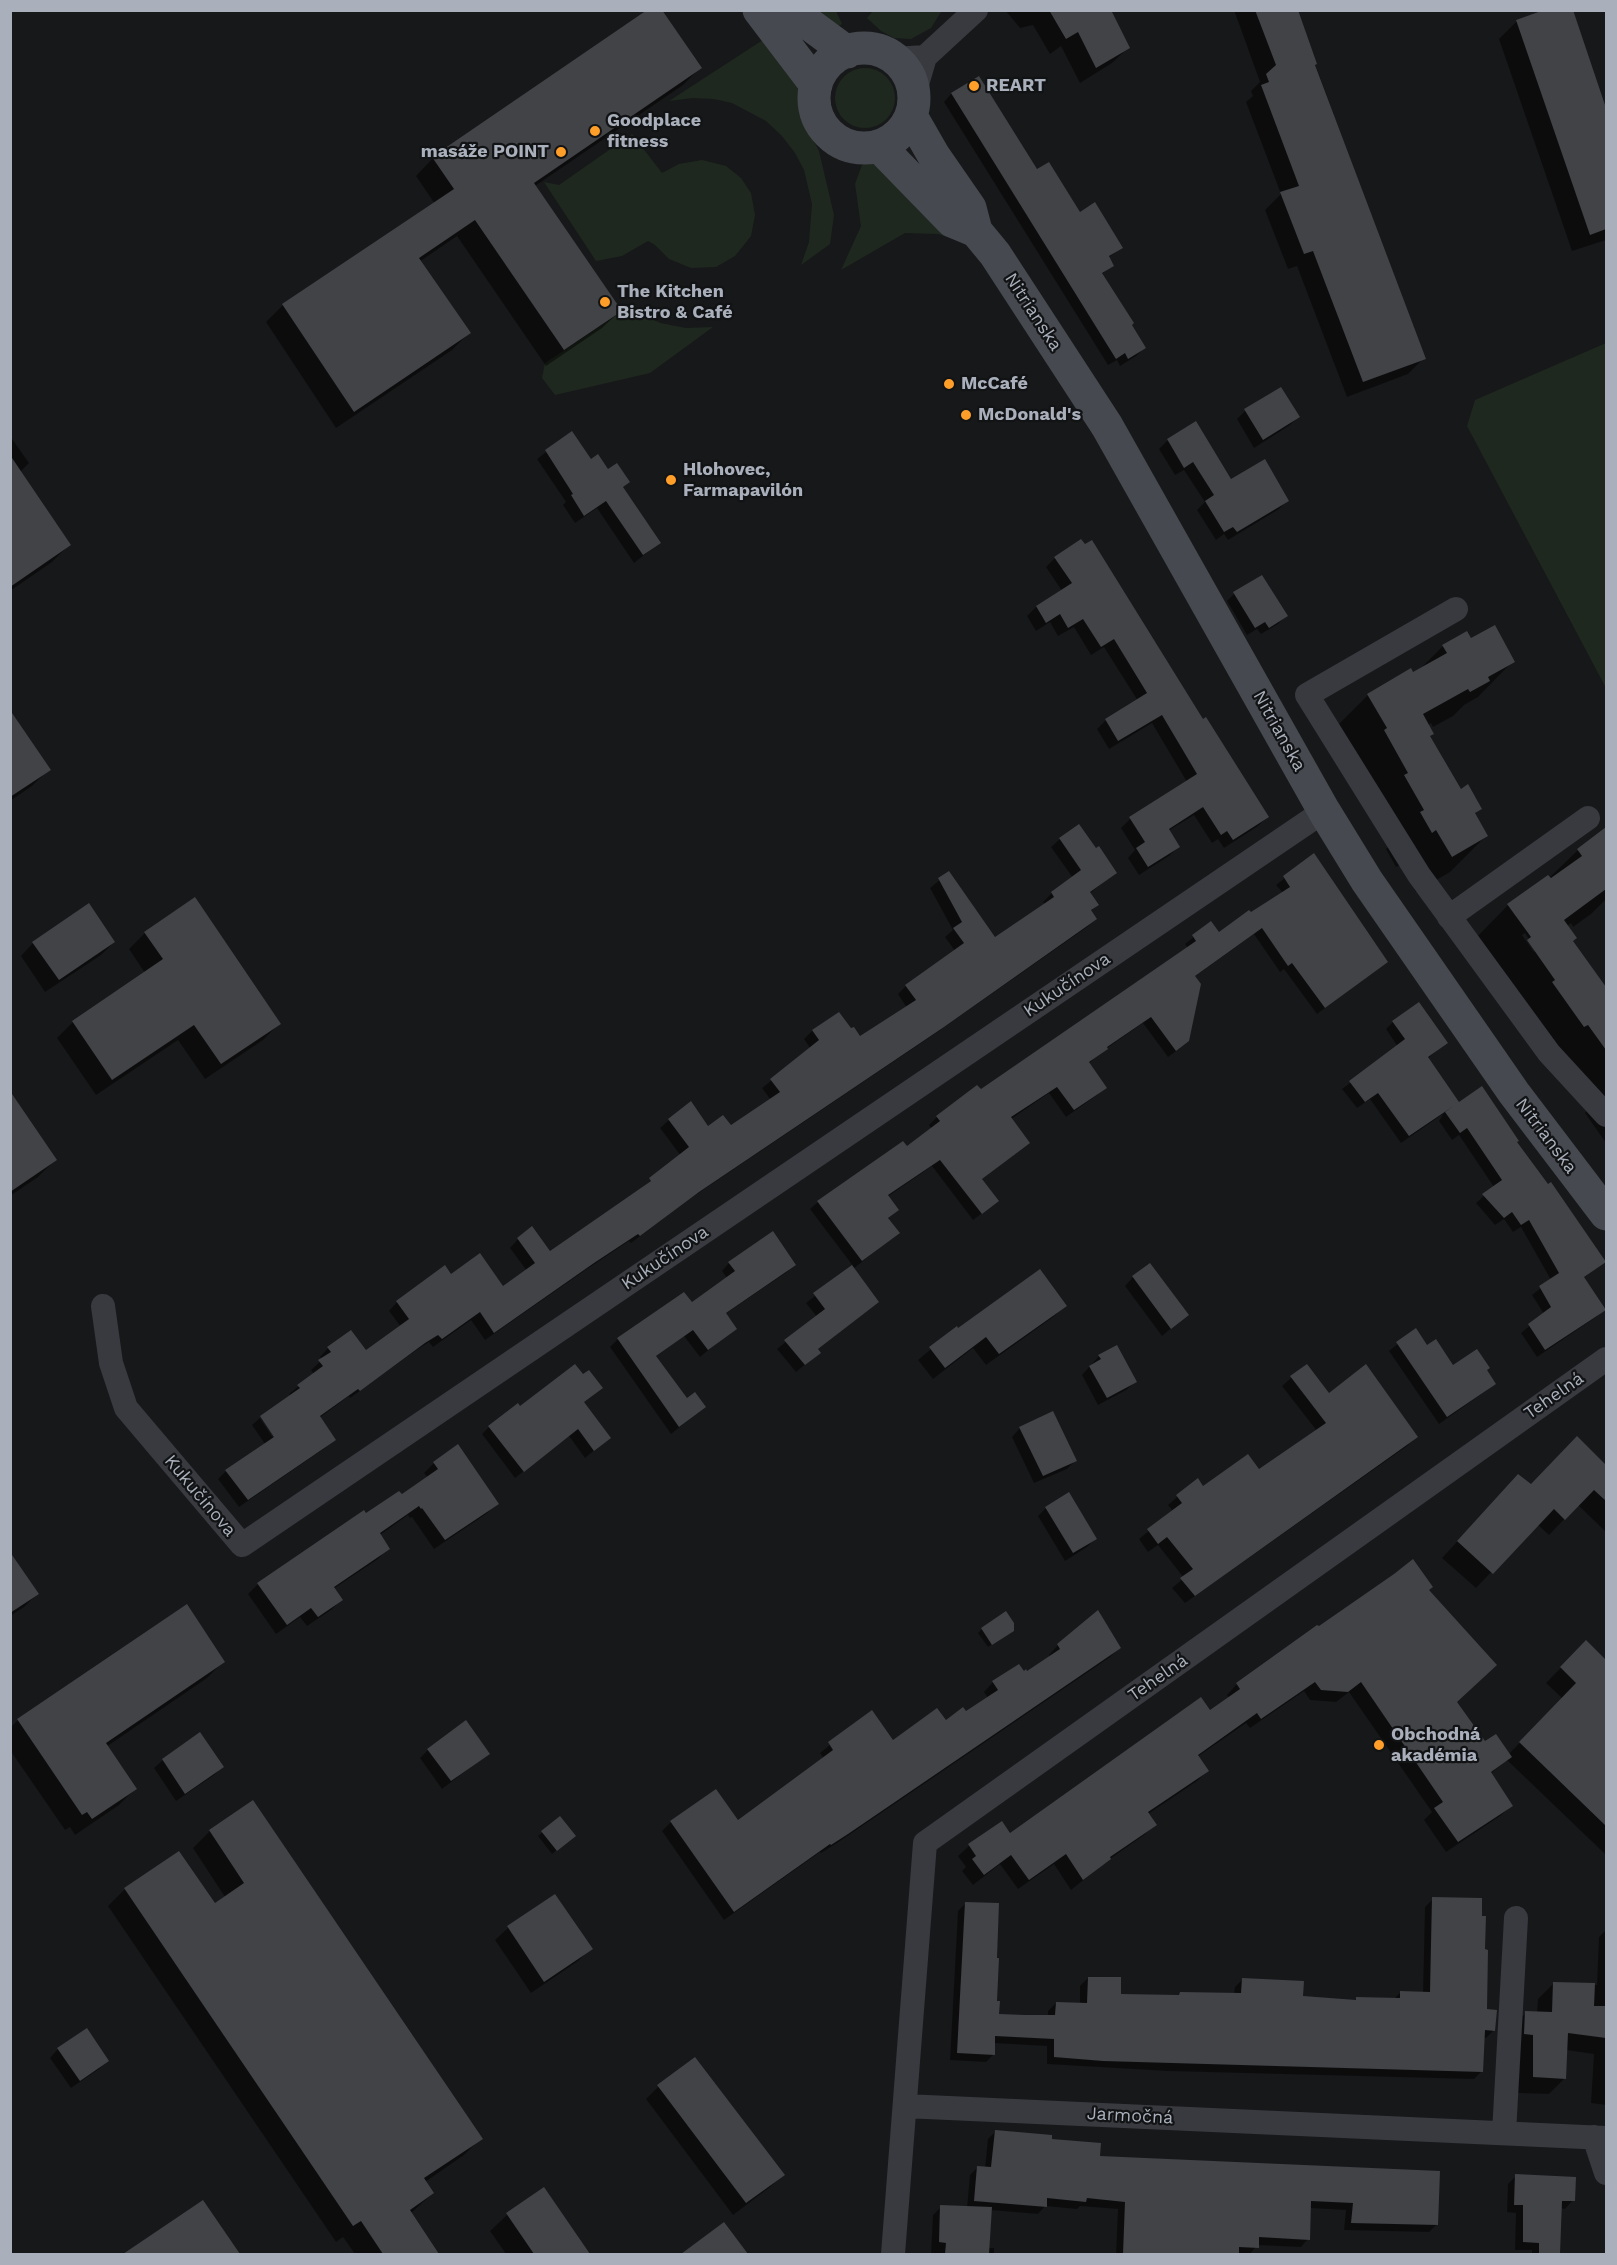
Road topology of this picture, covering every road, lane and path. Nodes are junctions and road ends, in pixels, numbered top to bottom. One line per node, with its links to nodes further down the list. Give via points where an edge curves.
1 (759, 10): 6 (main road)
2 (790, 10): 4 (main road)
3 (975, 10): 5 (street)
4 (847, 51): 5 (main road, via 871,49); 6 (main road, via 828,65)
5 (910, 58): 7 (main road, Nitrianska, via 908,74)
6 (816, 85): 8 (main road, via 814,101 826,130 857,148)
7 (913, 105): 8 (main road, via 903,129); 9 (main road, Nitrianska, via 934,156 970,208)
8 (879, 146): 9 (main road, Nitrianska, via 952,220)
9 (976, 231): 11 (main road, Nitrianska, via 1107,426)
10 (1456, 609): 13 (street, via 1307,695)
11 (1324, 811): 15 (main road, Nitrianska, via 1417,956 1553,1147); 16 (street, Kukučínova, via 242,1545 126,1408 111,1363)
12 (1588, 818): 13 (street)
13 (1449, 917): 14 (street, via 1548,1053)
14 (1606, 1115)
15 (1606, 1214)
16 (103, 1306)
17 (1606, 1359): 19 (street, Tehelná, via 925,1843)
18 (1516, 1918): 20 (street)
19 (905, 2106): 20 (street, Jarmočná); 23 (street)
20 (1504, 2133): 21 (street, Jarmočná)
21 (1600, 2138): 22 (street)
22 (1606, 2173)
23 (893, 2254)

